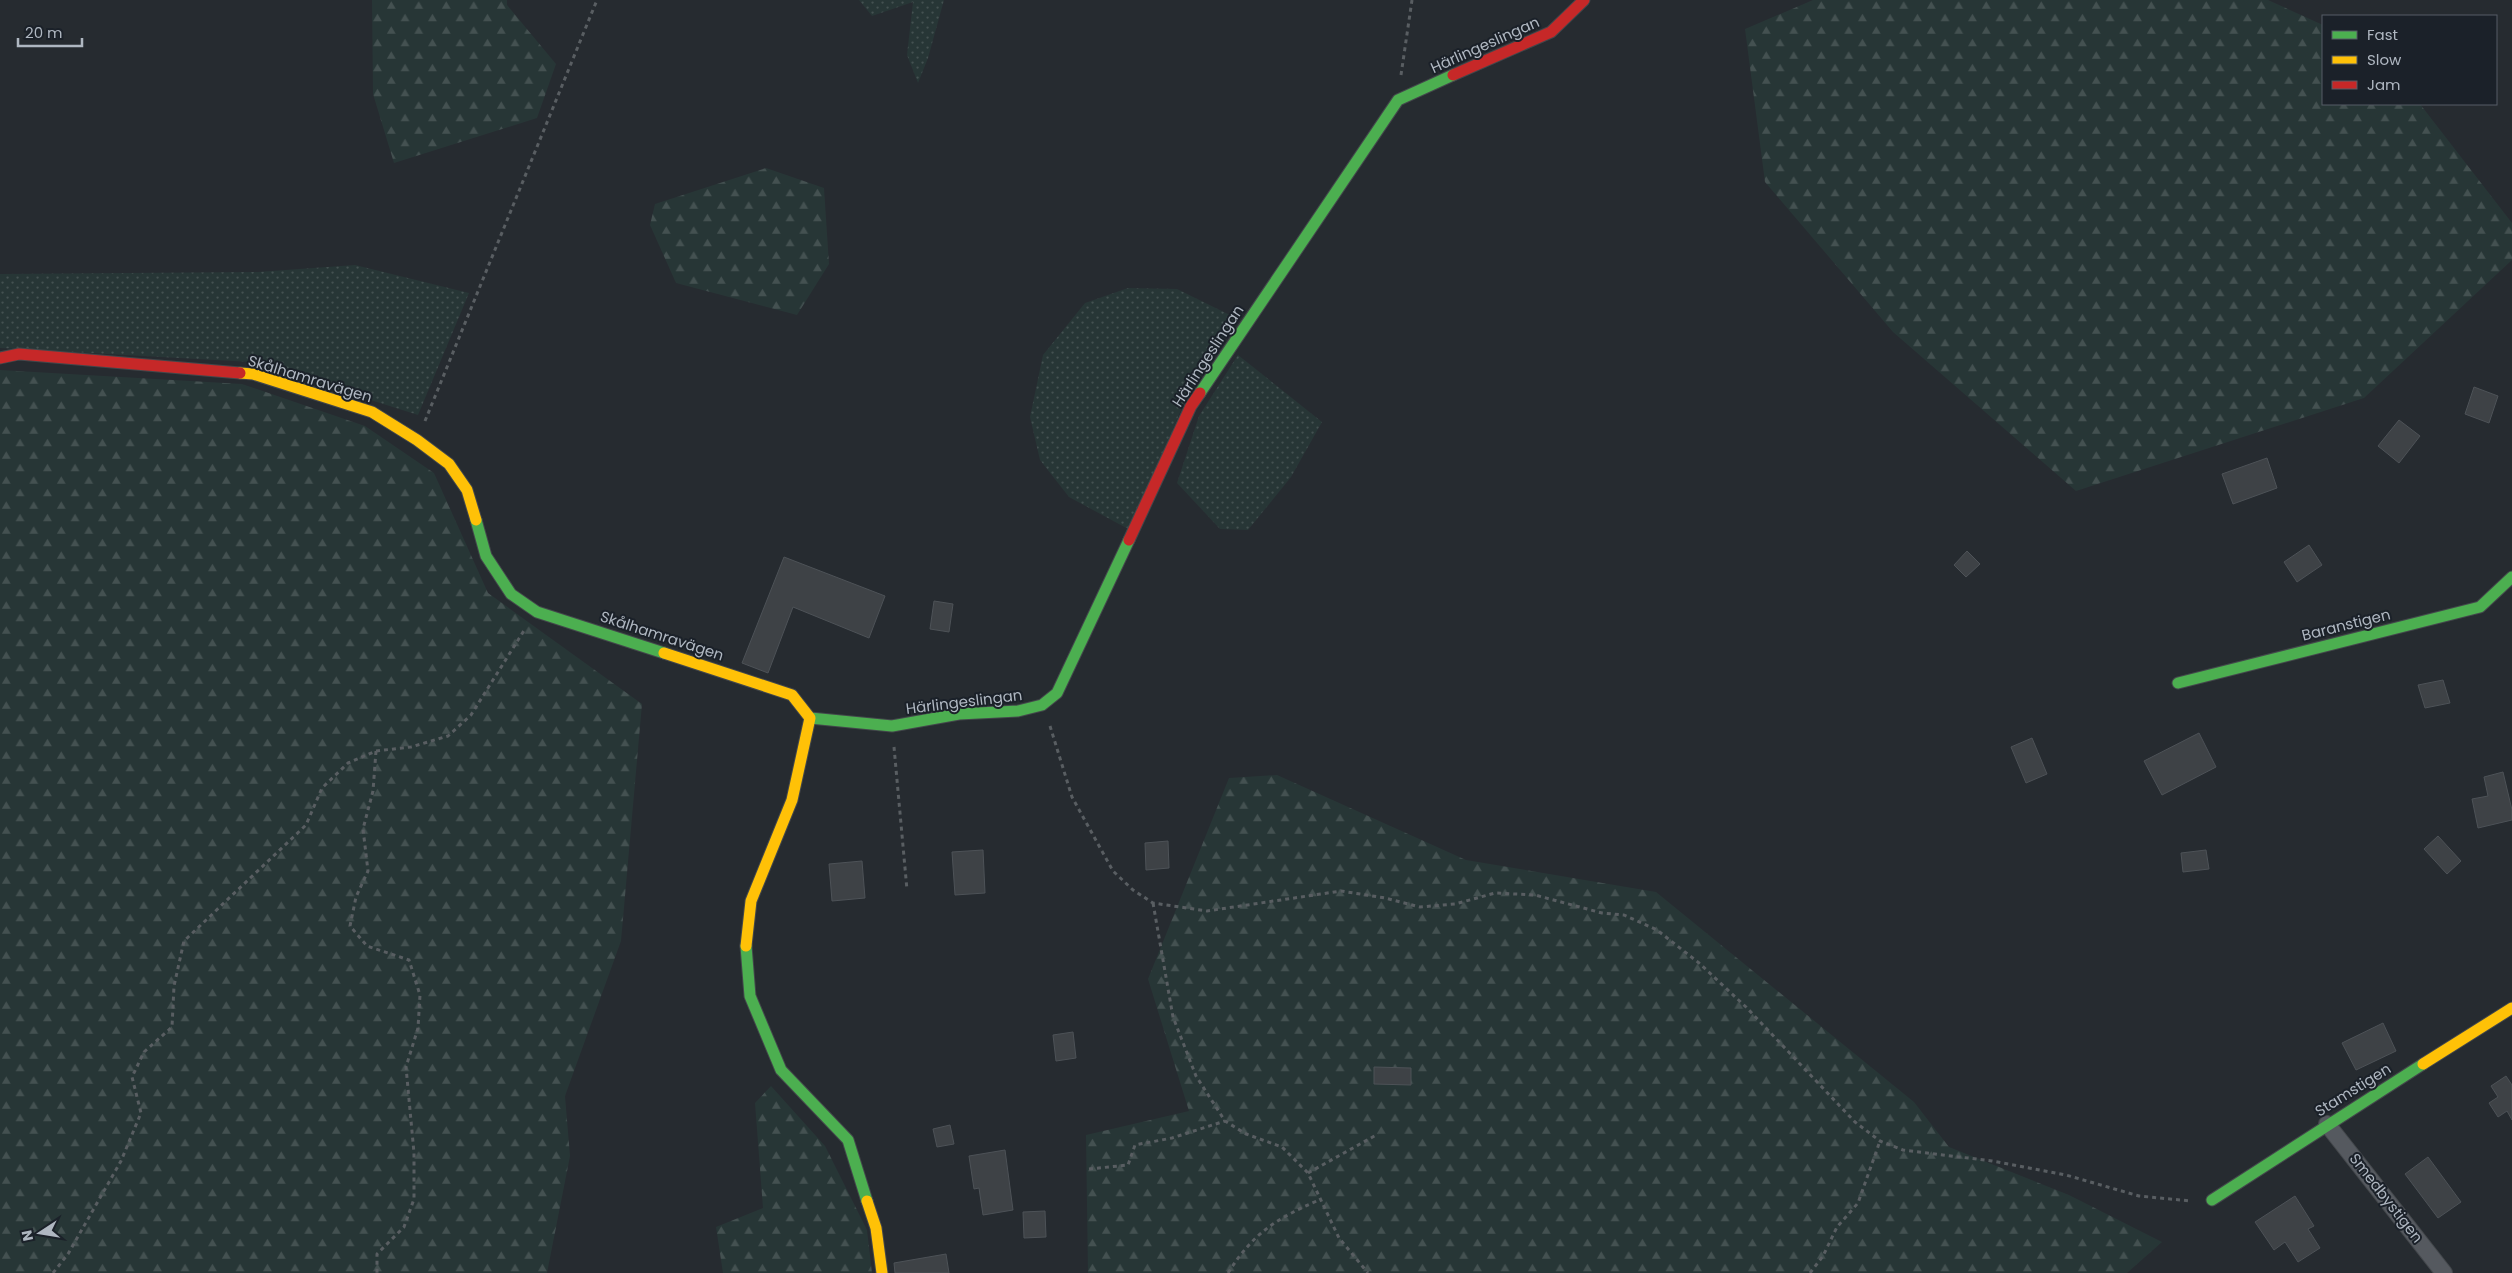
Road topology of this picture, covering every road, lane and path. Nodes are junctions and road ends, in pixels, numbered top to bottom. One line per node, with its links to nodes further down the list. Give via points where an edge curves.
1 (597, 0): 6 (path)
2 (1412, 0): 4 (path)
3 (1584, 0): 4 (street, Härlingeslingan, via 1551,32)
4 (1398, 100): 10 (street, Härlingeslingan, via 1191,406 1057,693)
5 (0, 358): 6 (street, Skålhamravägen, via 19,354 253,374 372,412)
6 (418, 440): 8 (street, Skålhamravägen, via 449,464 467,490 486,556 511,594)
7 (2512, 576): 9 (street, Baranstigen, via 2480,607)
8 (537, 612): 11 (street, Skålhamravägen, via 792,695); 13 (path, via 471,715 448,736 410,747)
9 (2178, 683)
10 (1042, 706): 12 (street, Härlingeslingan, via 1018,711 959,714); 15 (path, via 1072,797 1112,871)
11 (810, 718): 12 (street, Härlingeslingan); 27 (street, via 792,800 751,901 745,955 750,996 781,1070 848,1140 876,1228)
12 (892, 726): 14 (path)
13 (376, 751): 25 (path, via 348,762 322,788 306,825 184,940 174,986 172,1027 144,1052 132,1077 141,1113 121,1161 68,1254); 26 (path, via 373,791 363,829 368,871 356,898 350,926 367,946 409,960 420,995 418,1028 406,1067 414,1153 414,1199 404,1227 377,1254)
14 (907, 890)
15 (1153, 903): 17 (path, via 1173,1016 1196,1076); 20 (path, via 1207,911 1341,891 1420,907 1455,904 1495,893 1535,895 1624,915 1657,930 1699,962 1855,1122)
16 (2512, 1008): 18 (street, Stamstigen)
17 (1225, 1121): 21 (path, via 1172,1138 1135,1145 1128,1164); 22 (path, via 1246,1134 1282,1147)
18 (2327, 1124): 24 (street, Stamstigen); 31 (street, Smedbystigen)
19 (1378, 1134): 22 (path)
20 (1880, 1141): 24 (path, via 1903,1150 1992,1161 2066,1175 2139,1196 2182,1202); 30 (path, via 1858,1203 1837,1228)
21 (1090, 1169)
22 (1308, 1173): 23 (path)
23 (1319, 1200): 28 (path, via 1262,1230); 29 (path, via 1339,1238)
24 (2212, 1200)
25 (53, 1273)
26 (377, 1273)
27 (882, 1273)
28 (1228, 1273)
29 (1368, 1273)
30 (1810, 1273)
31 (2444, 1273)

